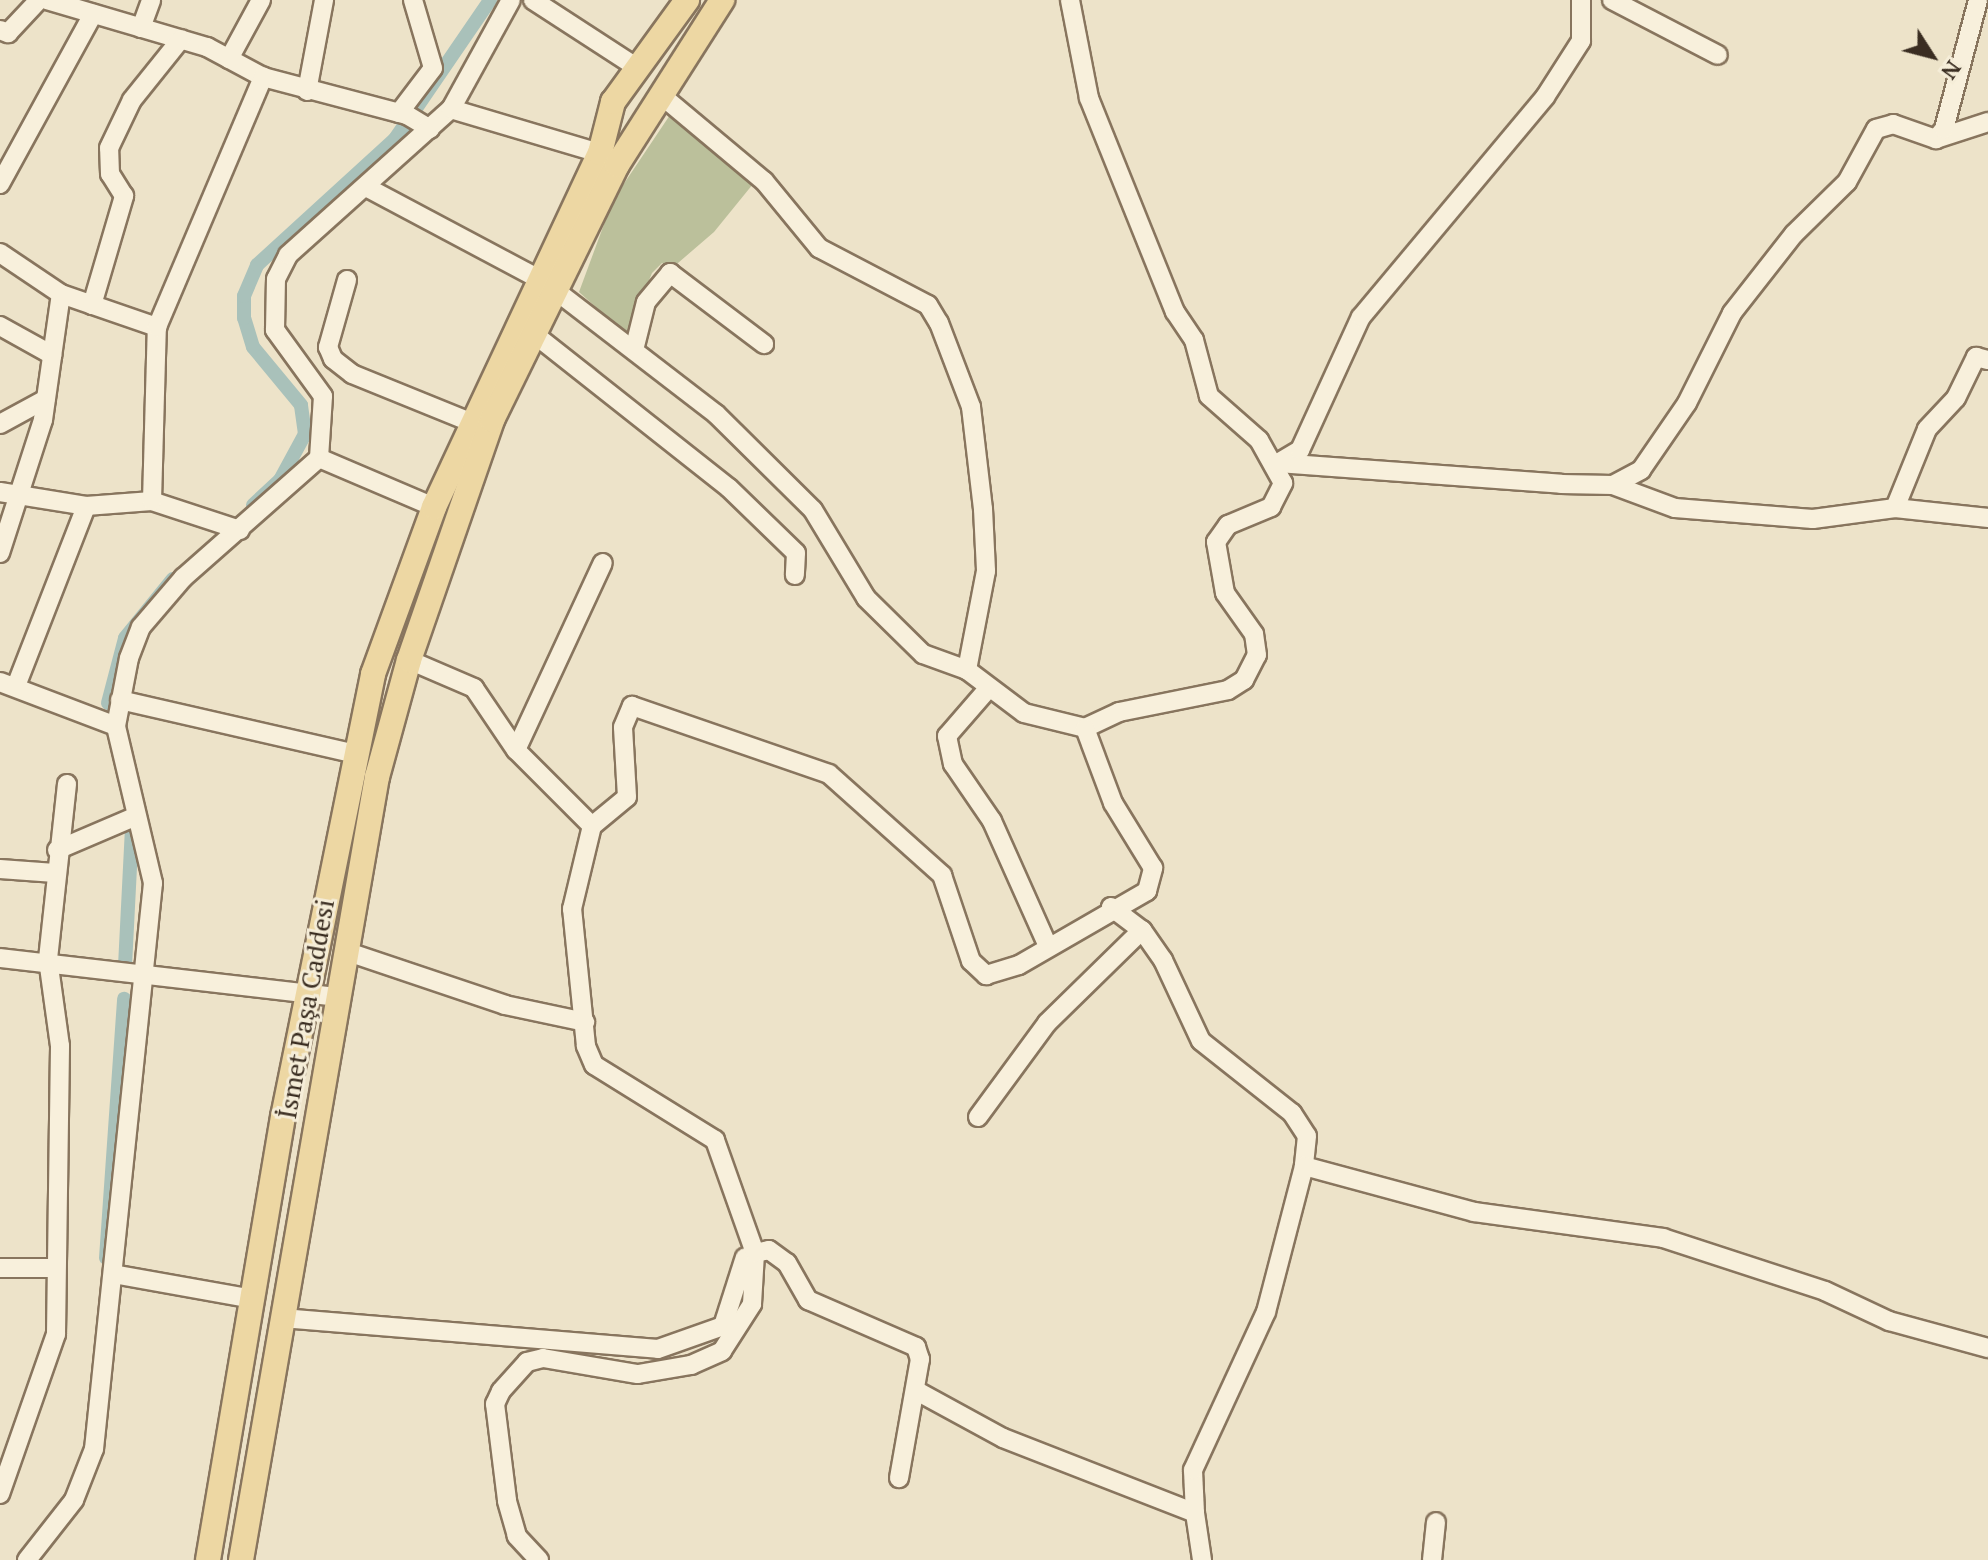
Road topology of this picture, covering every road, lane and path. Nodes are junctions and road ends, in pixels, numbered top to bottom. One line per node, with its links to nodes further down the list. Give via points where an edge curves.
1 (39, 0): 17 (street)
2 (47, 0): 15 (street)
3 (151, 0): 16 (street)
4 (261, 0): 23 (street)
5 (324, 0): 26 (street)
6 (413, 0): 29 (street, via 433,68)
7 (511, 0): 28 (street)
8 (533, 0): 24 (street)
9 (687, 0): 18 (main road)
10 (722, 0): 21 (main road)
11 (1070, 0): 51 (street, via 1089,98 1175,312 1194,340 1209,396)
12 (1581, 0): 51 (street, via 1581,41 1545,97 1361,317 1300,450)
13 (1612, 0): 22 (street)
14 (1978, 0): 31 (street, via 1951,113)
15 (93, 14): 16 (street); 33 (street)
16 (141, 28): 19 (street)
17 (4, 31): 20 (street)
18 (657, 36): 21 (main road); 24 (main road)
19 (181, 39): 23 (street); 39 (street, via 132,100 109,148 110,174 124,196)
20 (0, 50)
21 (688, 53): 27 (main road)
22 (1718, 55)
23 (229, 59): 25 (street)
24 (633, 65): 32 (main road, via 613,102)
25 (263, 77): 26 (street); 41 (street)
26 (307, 91): 29 (street)
27 (661, 95): 37 (main road); 65 (street, via 764,181 819,248 928,305 939,323 971,407 983,509 986,571)
28 (451, 109): 29 (street); 32 (street)
29 (414, 120): 34 (street)
30 (1988, 122): 31 (street)
31 (1936, 139): 52 (street, via 1893,124 1876,129 1847,182 1794,234 1732,313 1687,403 1641,470)
32 (600, 153): 37 (main road)
33 (0, 184)
34 (366, 187): 37 (street); 50 (street, via 305,237 276,279 275,330 323,396)
35 (0, 253): 38 (street)
36 (347, 280): 48 (street, via 328,347 333,359 352,374)
37 (546, 284): 42 (main road, İsmet Paşa Caddesi); 44 (street); 48 (main road)
38 (61, 294): 39 (street); 45 (street)
39 (92, 305): 41 (street)
40 (0, 326): 45 (street)
41 (157, 327): 55 (street)
42 (534, 334): 63 (street, via 729,488 796,553); 64 (main road, İsmet Paşa Caddesi, via 468,478)
43 (764, 344): 44 (street, via 670,273 646,302)
44 (634, 350): 65 (street, via 716,414 813,510 866,598 923,654)
45 (52, 355): 47 (street)
46 (1988, 360): 58 (street, via 1976,357 1956,398 1927,429)
47 (46, 399): 49 (street); 54 (street)
48 (470, 422): 57 (main road)
49 (0, 424)
50 (319, 458): 57 (street); 60 (street)
51 (1278, 463): 52 (street); 70 (street, via 1282,496 1228,525 1216,542 1225,593 1254,634 1257,655 1244,680 1196,702 1119,712)
52 (1613, 485): 58 (street, via 1675,508 1813,519)
53 (0, 492): 54 (street)
54 (19, 496): 56 (street); 61 (street)
55 (152, 501): 56 (street); 60 (street)
56 (86, 506): 66 (street)
57 (434, 507): 72 (main road, via 373,674)
58 (1895, 508): 59 (street)
59 (1988, 518)
60 (234, 525): 68 (street, via 141,627)
61 (0, 553)
62 (603, 563): 71 (street)
63 (795, 575)
64 (409, 660): 71 (street, via 474,688); 82 (main road, İsmet Paşa Caddesi, via 377,777)
65 (967, 670): 67 (street)
66 (8, 684): 69 (street)
67 (987, 690): 70 (street, via 1024,713); 81 (street, via 947,736 953,764 992,821)
68 (120, 700): 69 (street); 72 (street)
69 (116, 726): 74 (street)
70 (1085, 728): 79 (street, via 1113,803 1153,868 1147,891)
71 (516, 750): 75 (street)
72 (356, 754): 86 (main road)
73 (67, 784): 76 (street)
74 (134, 817): 76 (street); 85 (street, via 153,883)
75 (592, 826): 81 (street, via 627,797 623,727 632,706 652,707 739,748 829,774 942,875 971,961 986,975); 88 (street, via 572,909)
76 (57, 850): 78 (street)
77 (0, 869): 78 (street)
78 (55, 873): 84 (street)
79 (1111, 907): 80 (street); 81 (street)
80 (1142, 930): 89 (street, via 1047,1023); 90 (street, via 1181,991 1201,1041 1292,1113 1307,1136)
81 (1048, 946)
82 (345, 951): 87 (main road, İsmet Paşa Caddesi); 88 (street, via 505,1005)
83 (0, 958): 84 (street)
84 (48, 959): 85 (street); 94 (street, via 60,1046)
85 (145, 973): 86 (street); 95 (street)
86 (309, 989): 87 (street); 96 (main road)
87 (336, 997): 97 (main road, İsmet Paşa Caddesi)
88 (585, 1022): 91 (street, via 594,1065 715,1140 740,1192)
89 (978, 1117)
90 (1304, 1166): 98 (street, via 1474,1212 1663,1238 1825,1291 1889,1321); 102 (street, via 1266,1312 1193,1470)
91 (744, 1230): 92 (street); 97 (street, via 742,1277 723,1326 658,1349)
92 (755, 1253): 99 (street, via 769,1250 787,1263 808,1300 916,1347); 107 (street, via 752,1304 722,1351 638,1374 543,1358 527,1362 501,1391 495,1404 507,1500 517,1536)
93 (0, 1268): 94 (street)
94 (53, 1268): 101 (street, via 56,1334)
95 (113, 1274): 96 (street); 104 (street, via 94,1449 74,1500)
96 (254, 1299): 105 (main road)
97 (282, 1318): 106 (main road, İsmet Paşa Caddesi)
98 (1988, 1348)
99 (915, 1390): 100 (street); 102 (street, via 1003,1438)
100 (899, 1478)
101 (0, 1494)
102 (1195, 1513): 108 (street)
103 (1436, 1522): 109 (street)
104 (27, 1560)
105 (208, 1560)
106 (241, 1560)
107 (539, 1560)
108 (1202, 1560)
109 (1432, 1560)

